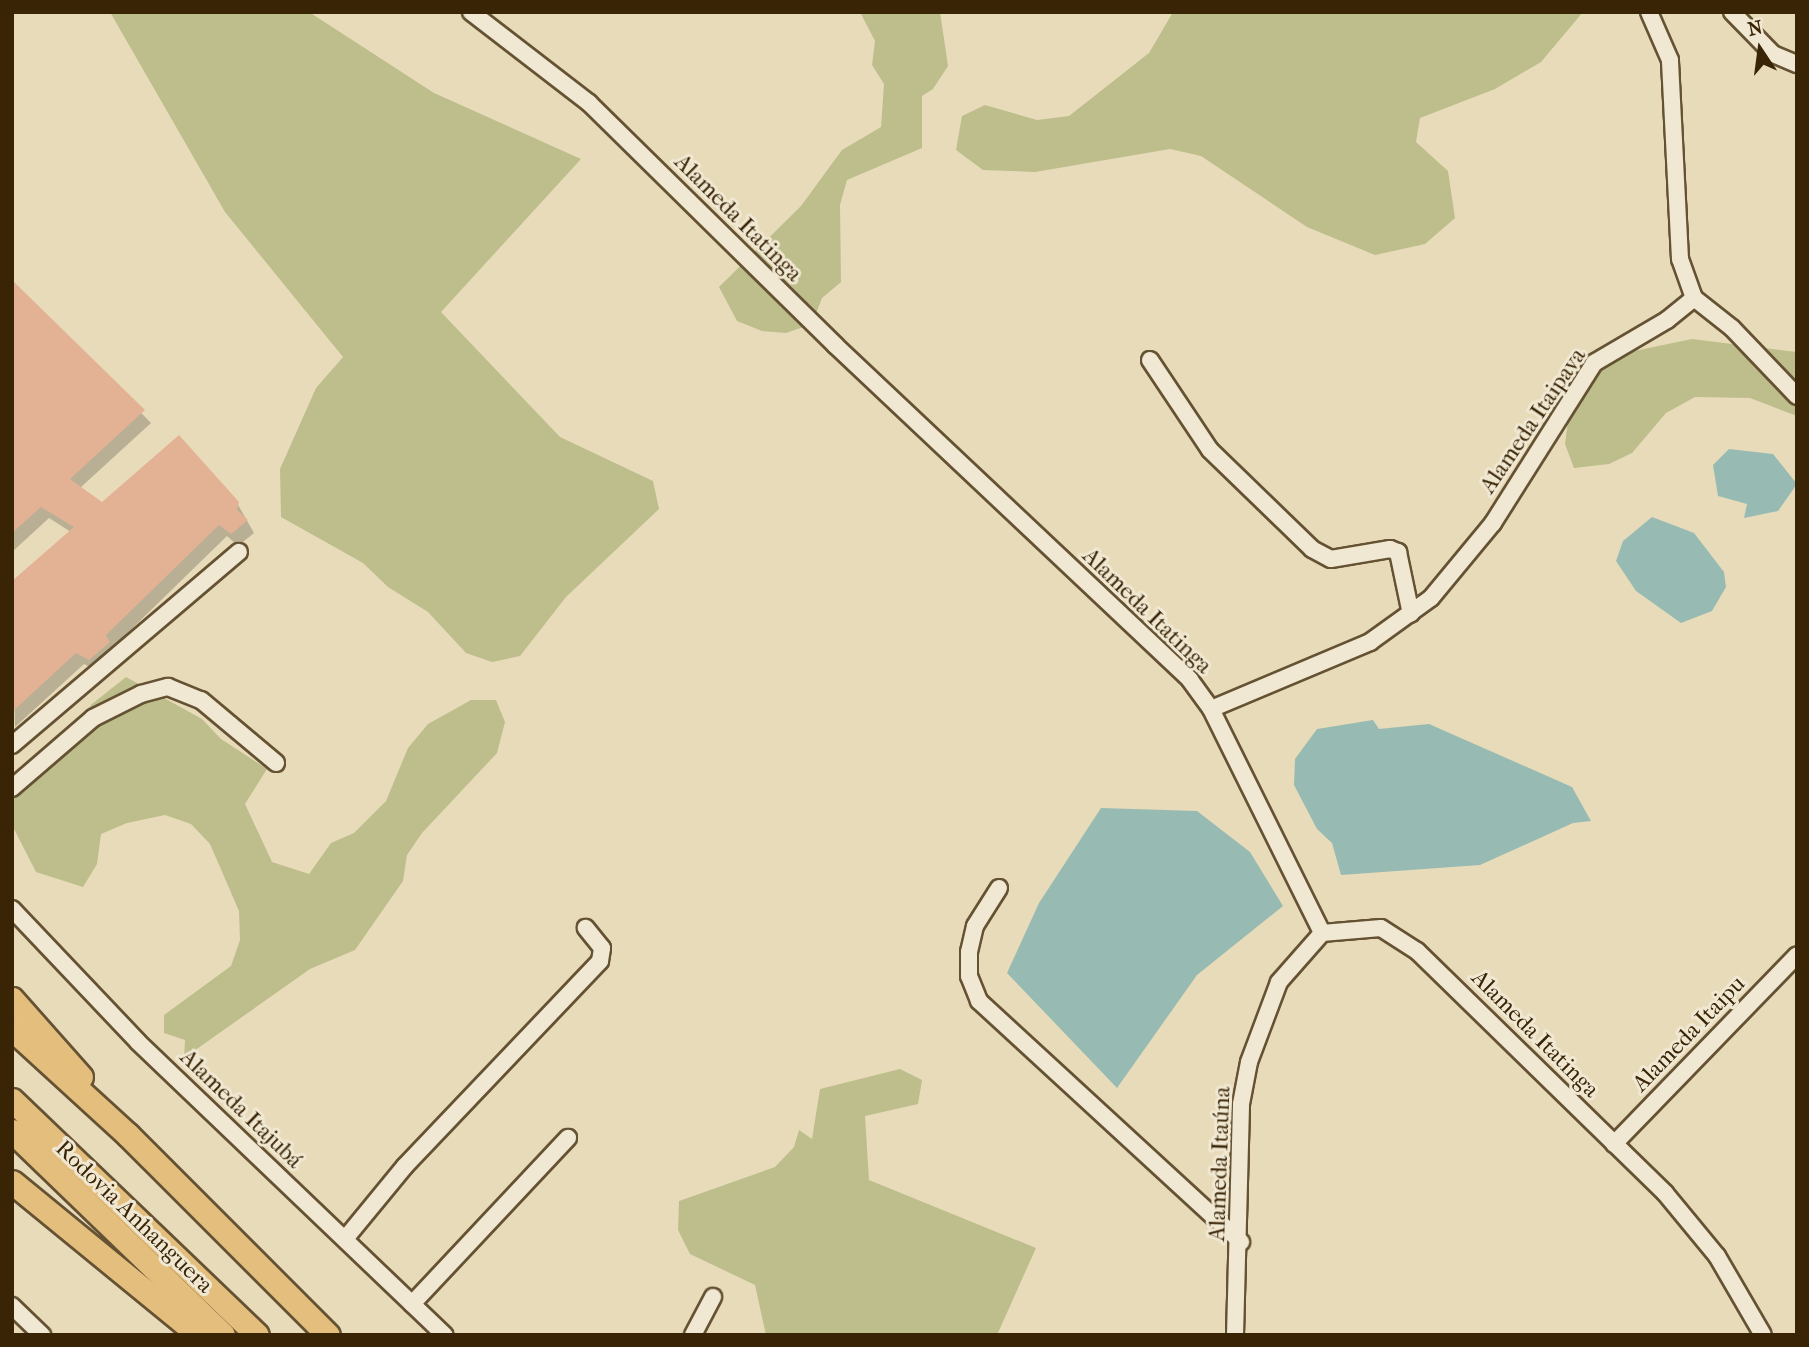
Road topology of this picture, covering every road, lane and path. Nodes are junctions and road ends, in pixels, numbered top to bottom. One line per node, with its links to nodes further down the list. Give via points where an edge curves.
1 (471, 12): 10 (street, Alameda Itatinga, via 589,103 835,345 1190,680)
2 (1649, 12): 5 (street, via 1670,60 1680,259)
3 (1732, 12): 4 (street, via 1741,27 1773,54)
4 (1797, 64)
5 (1694, 298): 7 (street, via 1732,328); 9 (street, Alameda Itaipava, via 1667,320 1594,363 1493,523 1454,574)
6 (1150, 360): 9 (street, via 1210,450 1312,549 1331,559 1390,548 1398,552)
7 (1797, 396)
8 (239, 552): 11 (street)
9 (1411, 614): 10 (street, Alameda Itaipava, via 1370,642)
10 (1211, 709): 17 (street, Alameda Itatinga)
11 (12, 745)
12 (276, 763): 13 (street, via 201,700 168,687 141,694 93,719)
13 (12, 788)
14 (999, 888): 28 (street, via 975,926 969,952 969,976 979,1001)
15 (12, 909): 27 (street, Alameda Itajubá, via 129,1033)
16 (586, 928): 27 (street, via 602,948 600,961 405,1166)
17 (1322, 933): 25 (street, Alameda Itatinga, via 1357,927 1381,928 1397,936 1479,1009); 28 (street, Alameda Itaúna, via 1279,982 1249,1062 1241,1104)
18 (1797, 955): 25 (street, Alameda Itaipu)
19 (12, 999): 23 (highway)
20 (12, 1029): 23 (highway)
21 (12, 1100): 35 (highway, Rodovia Anhanguera)
22 (12, 1131): 34 (highway, Rodovia Anhanguera)
23 (127, 1134): 36 (highway)
24 (568, 1138): 30 (street)
25 (1614, 1144): 40 (street, Alameda Itatinga, via 1665,1193 1717,1256)
26 (12, 1182): 33 (highway)
27 (345, 1239): 30 (street, Alameda Itajubá)
28 (1241, 1242): 39 (street, Alameda Itaúna)
29 (713, 1297): 38 (street)
30 (412, 1304): 37 (street, Alameda Itajubá)
31 (12, 1306): 32 (street)
32 (42, 1335)
33 (199, 1335)
34 (223, 1335)
35 (257, 1335)
36 (328, 1335)
37 (445, 1335)
38 (693, 1335)
39 (1235, 1335)
40 (1763, 1335)

